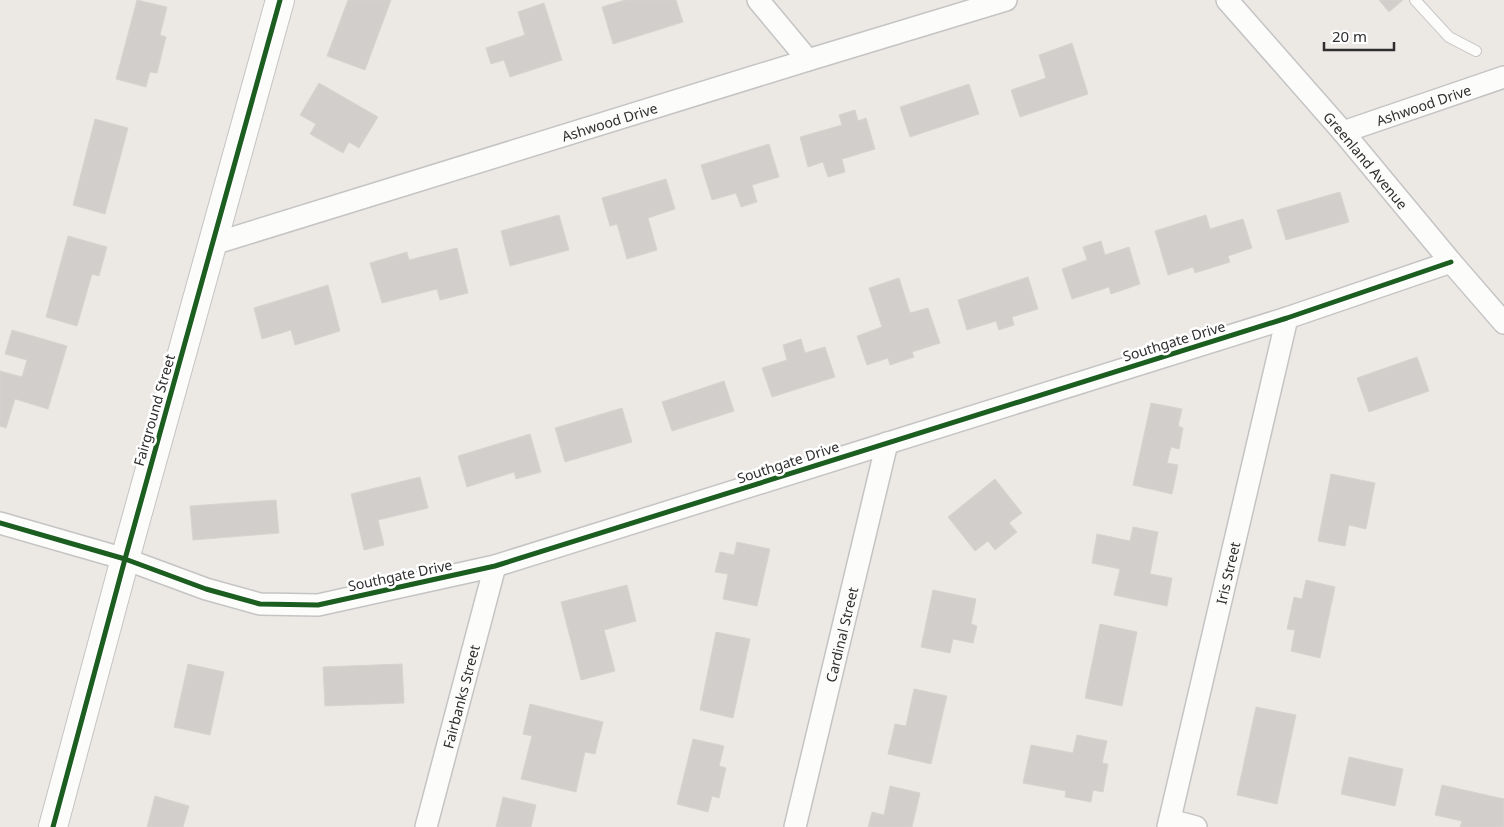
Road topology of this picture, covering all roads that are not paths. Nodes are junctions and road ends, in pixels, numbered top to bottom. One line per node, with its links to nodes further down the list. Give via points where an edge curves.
1 (280, 0): 10 (street, Fairground Street)
2 (758, 0): 7 (street)
3 (1006, 0): 7 (street, Ashwood Drive)
4 (1227, 0): 9 (street, Greenland Avenue)
5 (1416, 0): 6 (lane, via 1449,37)
6 (1476, 51)
7 (808, 60): 10 (street, Ashwood Drive)
8 (1504, 77): 9 (street, Ashwood Drive)
9 (1343, 132): 11 (street, Greenland Avenue)
10 (212, 244): 16 (street, Fairground Street)
11 (1451, 262): 12 (street, Southgate Drive); 13 (street, Greenland Avenue)
12 (1288, 318): 14 (street, Southgate Drive); 18 (street, Iris Street)
13 (1504, 323)
14 (887, 442): 17 (street, Southgate Drive); 21 (street, Cardinal Street)
15 (0, 523): 16 (street, Southgate Drive)
16 (125, 559): 17 (street, Southgate Drive, via 206,589 260,604 318,605); 19 (street, Fairground Street)
17 (495, 566): 20 (street, Fairbanks Street)
18 (1169, 824): 22 (street)
19 (53, 827)
20 (426, 827)
21 (795, 827)
22 (1196, 827)

